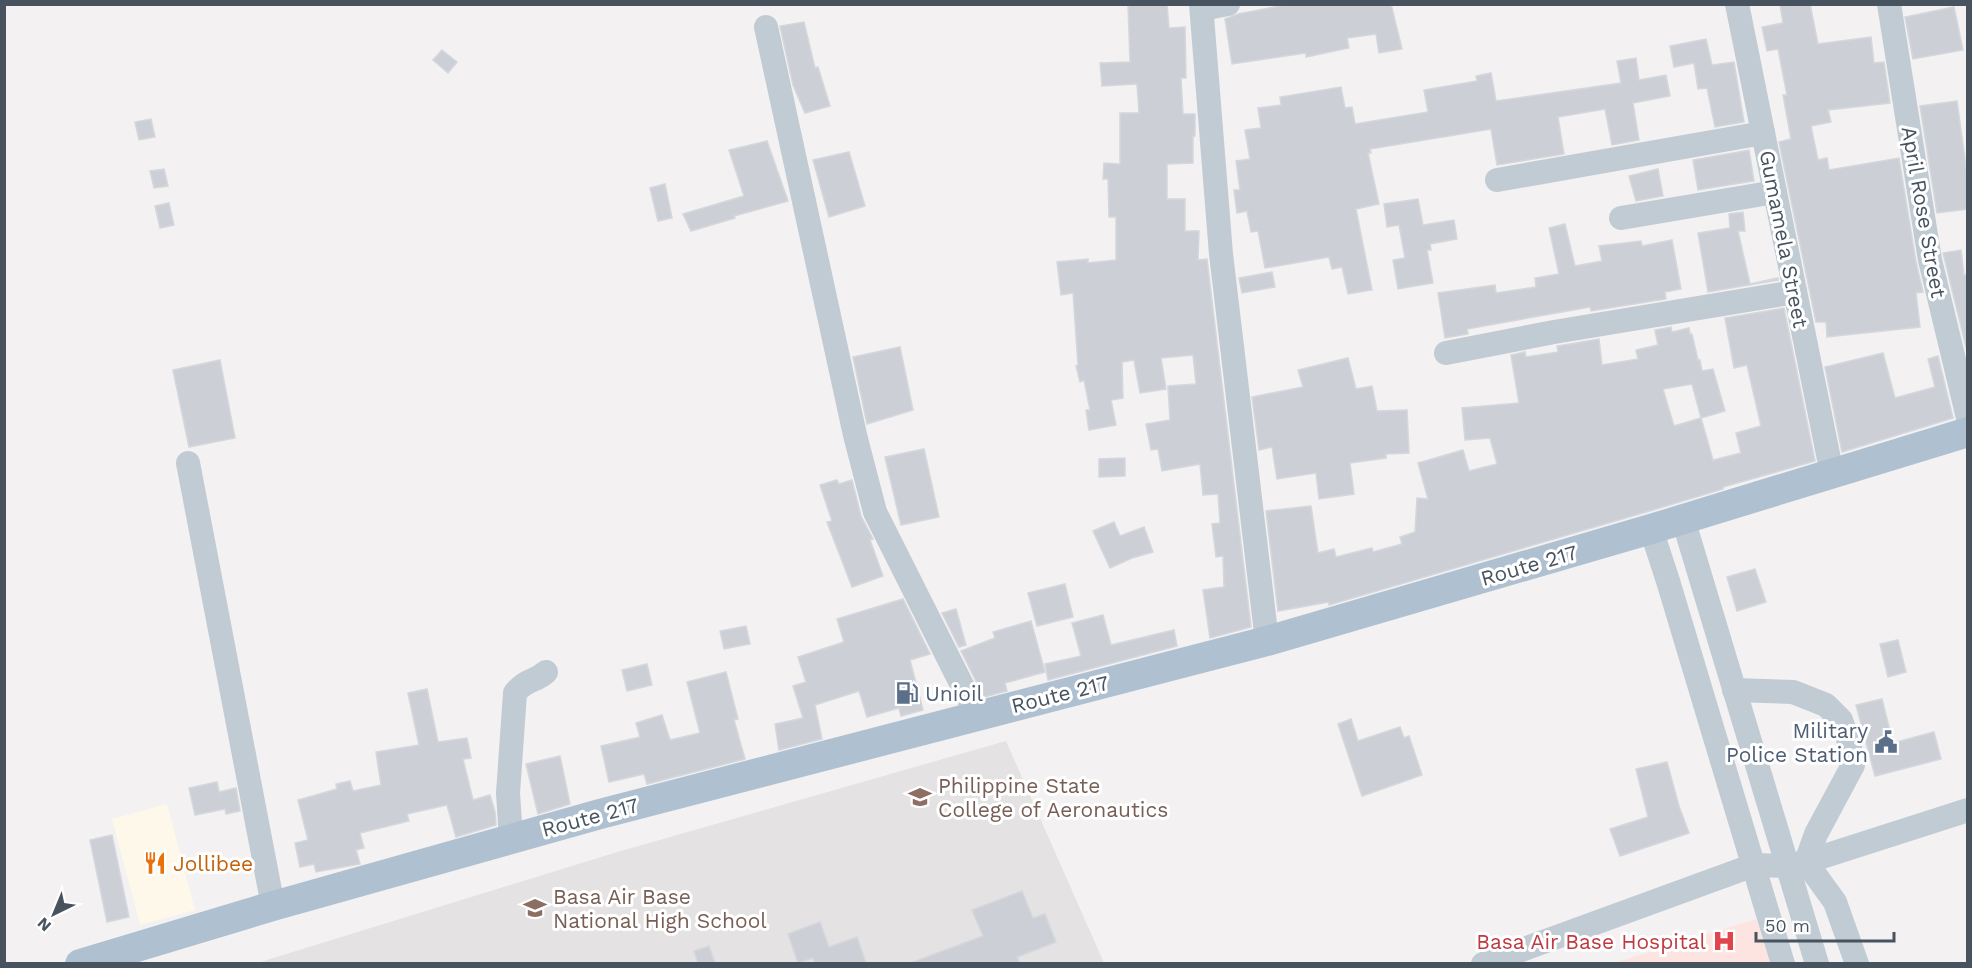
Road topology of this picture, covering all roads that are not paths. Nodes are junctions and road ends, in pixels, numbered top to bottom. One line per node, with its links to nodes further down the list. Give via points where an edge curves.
1 (1228, 4): 4 (street)
2 (1737, 4): 6 (street, Gumamela Street)
3 (1889, 4): 12 (street, April Rose Street, via 1930,260)
4 (1202, 7): 18 (street, via 1221,254)
5 (766, 27): 21 (street, via 875,512)
6 (1763, 133): 7 (street); 8 (street, Gumamela Street)
7 (1497, 180)
8 (1775, 192): 9 (street); 10 (street, Gumamela Street)
9 (1621, 218)
10 (1795, 292): 11 (street); 15 (street, Gumamela Street)
11 (1446, 353)
12 (1968, 418)
13 (1968, 432): 15 (main road, Route 217)
14 (188, 463): 26 (street)
15 (1832, 474): 16 (main road, Route 217)
16 (1683, 519): 17 (main road, Route 217); 20 (street)
17 (1651, 530): 18 (main road, Route 217); 25 (street)
18 (1267, 641): 21 (main road, Route 217)
19 (546, 672): 23 (street, via 522,684 514,693 508,793)
20 (1734, 690): 24 (street); 24 (street, via 1793,692 1826,705 1841,720 1849,742 1853,765)
21 (977, 715): 23 (main road, Route 217)
22 (1968, 810): 24 (street)
23 (511, 839): 26 (main road, Route 217)
24 (1797, 864): 25 (street); 30 (street); 31 (street, via 1835,902)
25 (1754, 865): 28 (street); 29 (street)
26 (273, 906): 27 (main road, Route 217)
27 (80, 963)
28 (1483, 963)
29 (1784, 963)
30 (1816, 963)
31 (1857, 963)

